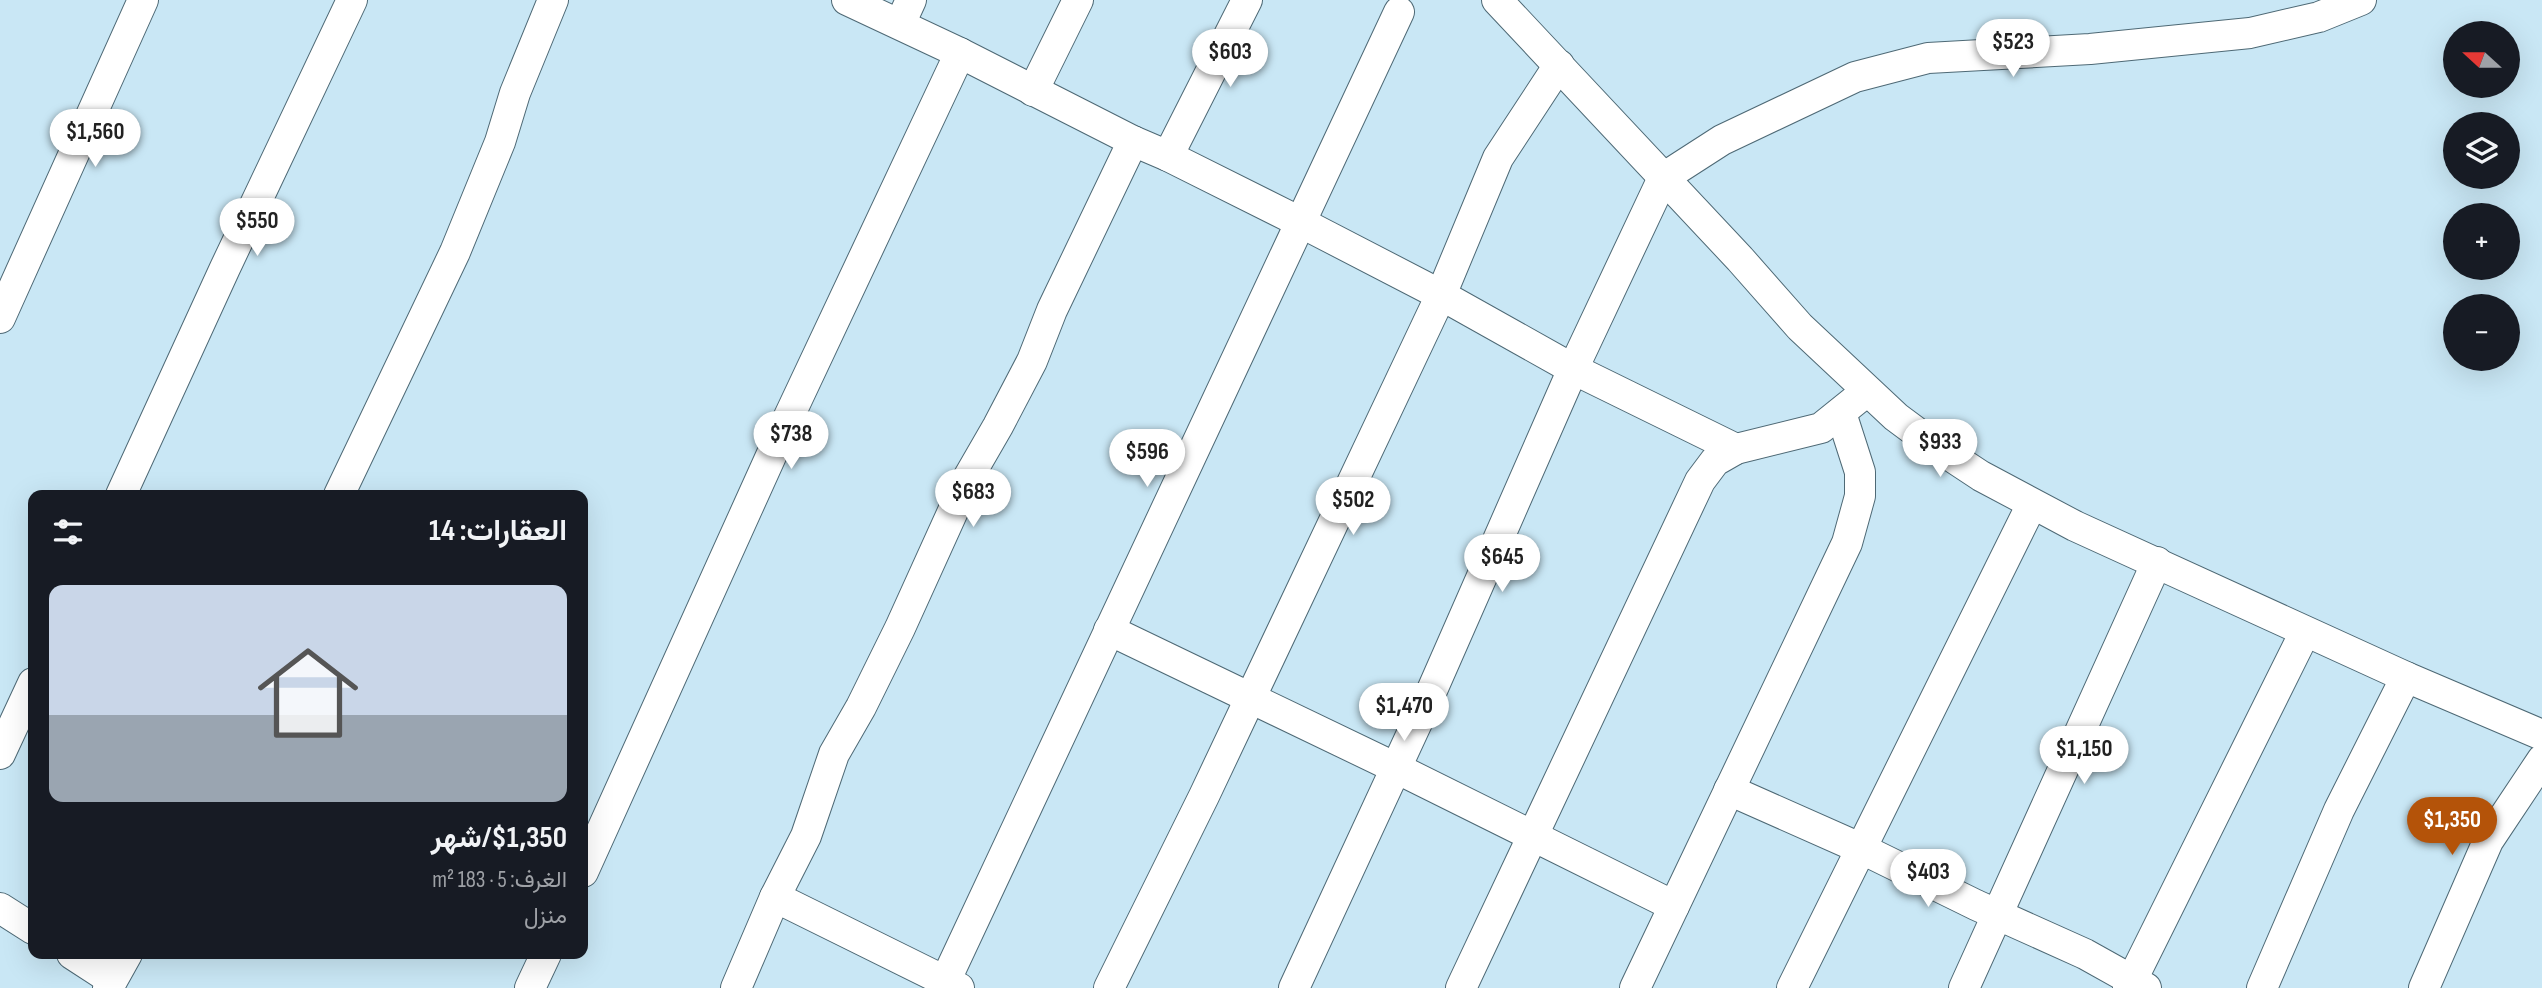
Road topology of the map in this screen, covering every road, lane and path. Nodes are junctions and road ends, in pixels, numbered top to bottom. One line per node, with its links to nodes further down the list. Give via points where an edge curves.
1 (143, 0): 19 (street)
2 (352, 0): 24 (street)
3 (553, 0): 25 (street, via 455,252)
4 (847, 0): 9 (street)
5 (1078, 0): 13 (street)
6 (1247, 0): 15 (street)
7 (1497, 0): 12 (street)
8 (2361, 0): 16 (street, via 2319,17 2250,33 2090,49 1927,58 1855,77 1722,140)
9 (905, 12): 11 (street)
10 (1399, 12): 17 (street)
11 (960, 53): 13 (street); 40 (street)
12 (1559, 65): 16 (street); 18 (street, via 1498,158)
13 (1033, 91): 14 (street)
14 (1133, 141): 15 (street); 41 (street, via 1032,361 968,478 900,628 834,754 806,836)
15 (1168, 156): 17 (street)
16 (1663, 178): 20 (street); 21 (street, via 1800,327)
17 (1300, 222): 18 (street); 28 (street)
18 (1441, 295): 20 (street); 32 (street)
19 (0, 318)
20 (1573, 369): 23 (street); 36 (street)
21 (1867, 391): 22 (street); 26 (street, via 1931,443)
22 (1841, 413): 23 (street, via 1821,428); 37 (street, via 1860,472 1860,496 1847,543)
23 (1735, 449): 38 (street, via 1715,461 1700,481)
24 (123, 490)
25 (341, 490)
26 (2032, 504): 27 (street); 39 (street)
27 (2157, 562): 29 (street); 44 (street)
28 (1110, 630): 32 (street); 50 (street)
29 (2305, 632): 30 (street); 51 (street)
30 (2406, 677): 33 (street); 60 (street, via 2339,810)
31 (28, 694): 34 (street)
32 (1250, 697): 36 (street); 54 (street)
33 (2542, 735)
34 (0, 754)
35 (2542, 760): 61 (street, via 2488,841)
36 (1396, 768): 38 (street); 55 (street)
37 (1730, 790): 39 (street); 42 (street)
38 (1532, 836): 42 (street); 56 (street)
39 (1862, 849): 44 (street); 58 (street)
40 (588, 861)
41 (775, 897): 50 (street); 53 (street)
42 (1674, 906): 57 (street)
43 (0, 908): 45 (street)
44 (1998, 915): 51 (street, via 2085,954); 59 (street)
45 (28, 926)
46 (78, 959): 49 (street)
47 (124, 959): 49 (street)
48 (544, 959): 52 (street)
49 (110, 984)
50 (949, 985)
51 (2136, 985)
52 (530, 988)
53 (736, 988)
54 (1109, 988)
55 (1294, 988)
56 (1461, 988)
57 (1634, 988)
58 (1792, 988)
59 (1964, 988)
60 (2262, 988)
61 (2424, 988)

